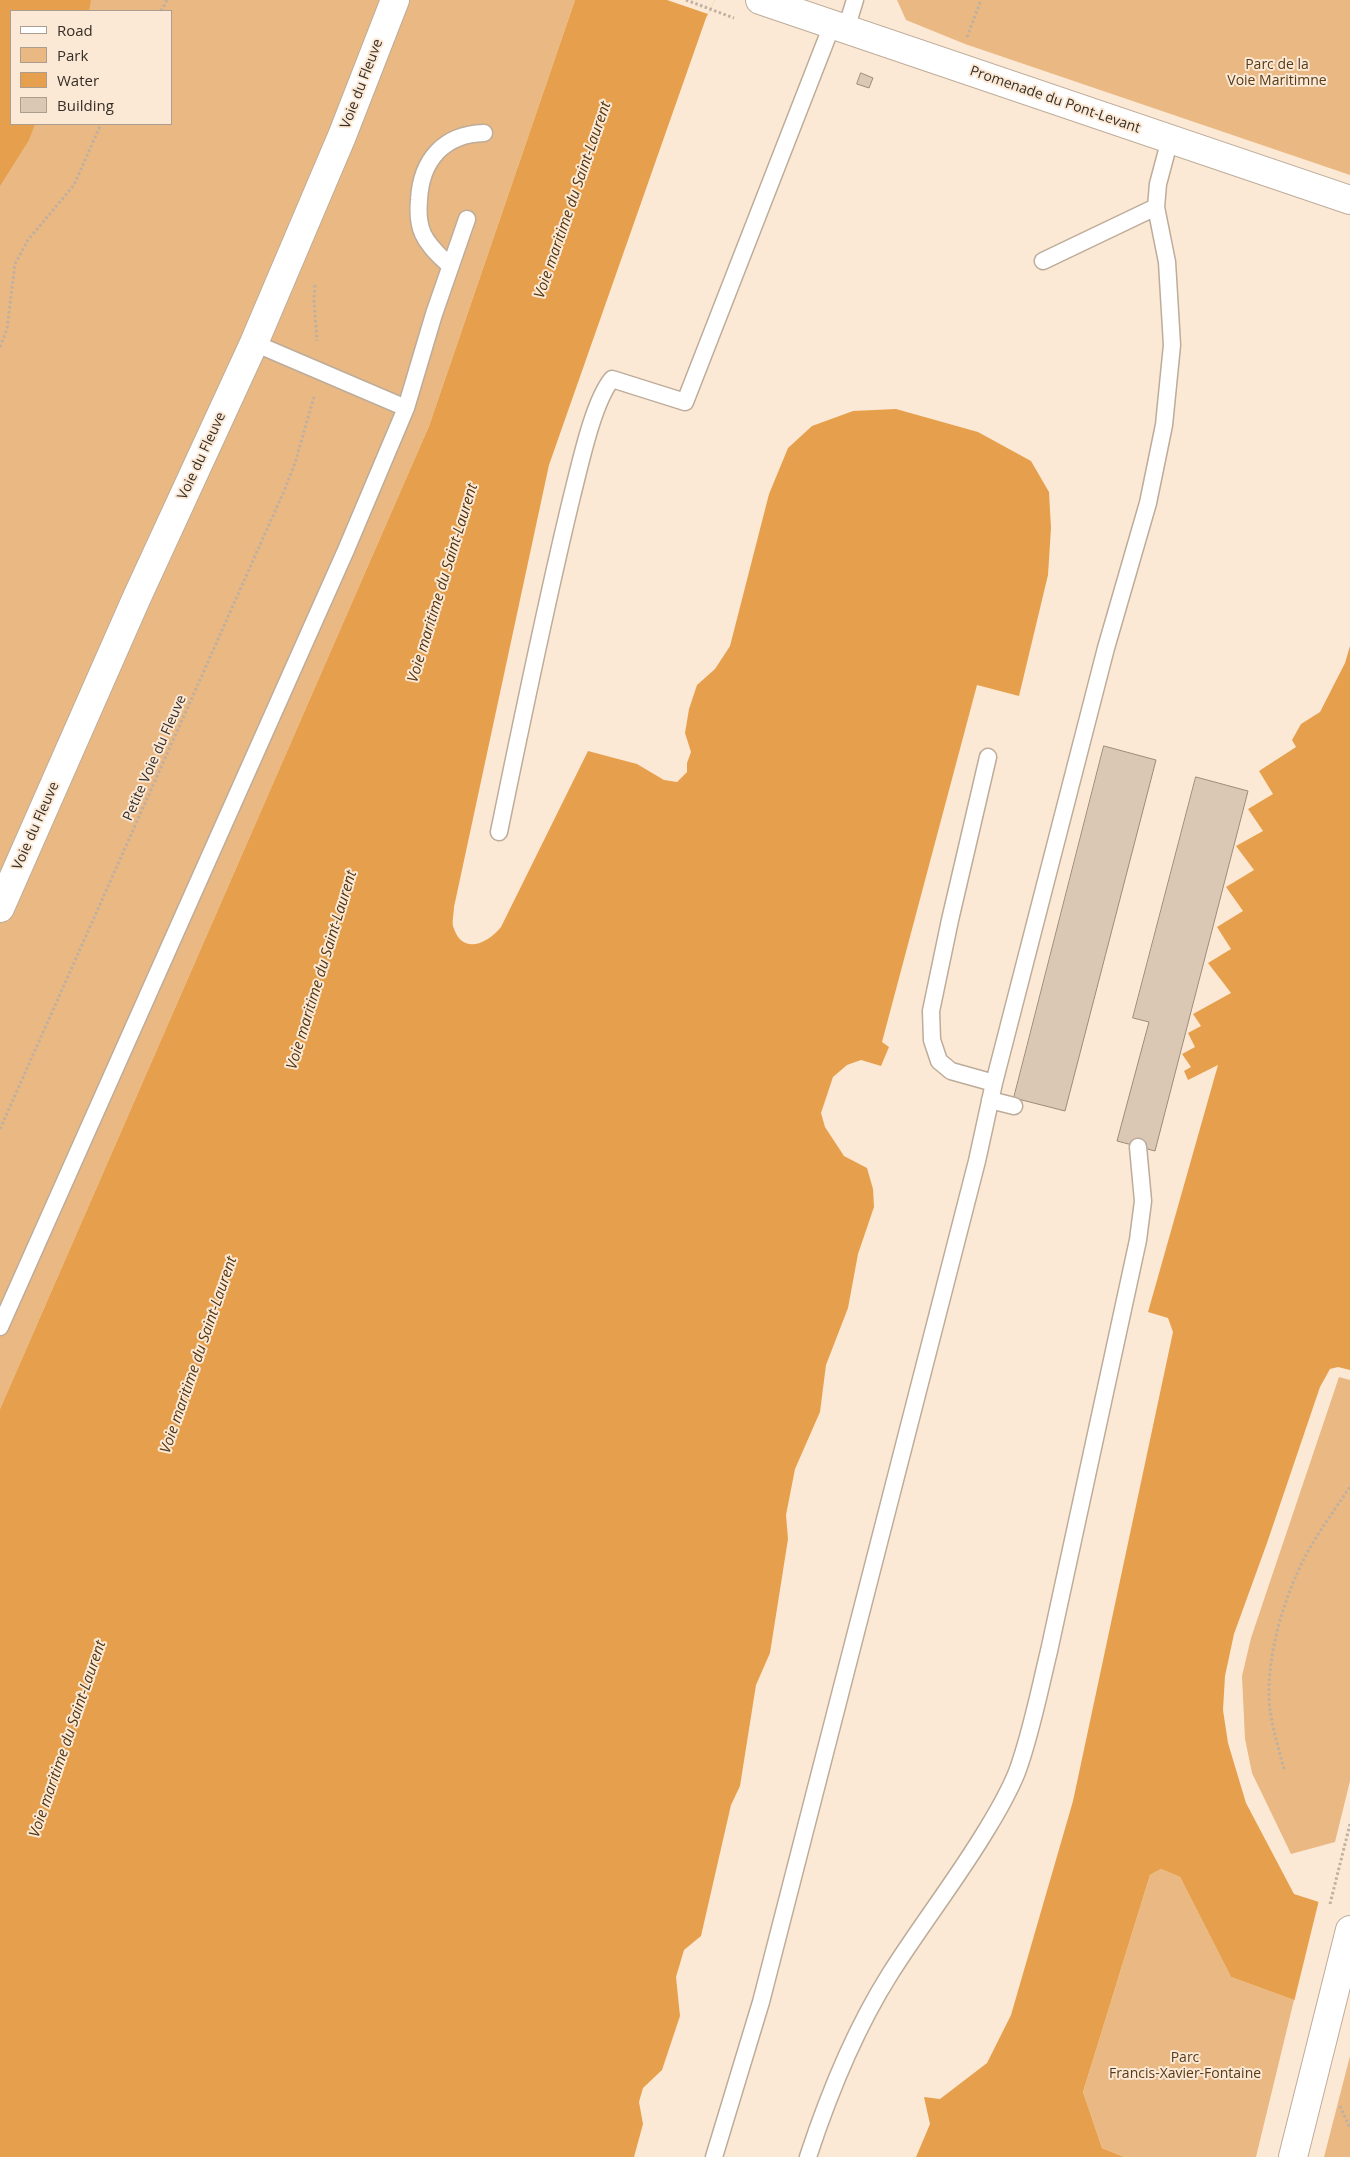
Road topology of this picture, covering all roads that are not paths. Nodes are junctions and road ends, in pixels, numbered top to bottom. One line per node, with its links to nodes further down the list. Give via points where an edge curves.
1 (395, 0): 12 (street, Voie du Fleuve, via 342,136)
2 (760, 0): 4 (street, Promenade du Pont-Levant)
3 (855, 0): 4 (lane)
4 (839, 27): 6 (street, Promenade du Pont-Levant); 15 (lane, via 685,402 612,379 605,387 585,445 562,539)
5 (484, 133): 11 (lane, via 473,133 448,144 430,159 424,174 418,214 422,232 431,248)
6 (1170, 139): 7 (street, Promenade du Pont-Levant); 8 (lane, via 1158,184)
7 (1350, 200)
8 (1156, 207): 10 (lane); 17 (lane, via 1167,262 1172,345 1164,426 1148,503 1106,648)
9 (467, 219): 11 (lane)
10 (1043, 261)
11 (450, 266): 13 (lane)
12 (254, 343): 13 (lane); 16 (street, Voie du Fleuve, via 137,597)
13 (406, 408): 21 (lane)
14 (988, 757): 17 (lane, via 950,920 932,1011 932,1040 939,1061 951,1071)
15 (499, 832)
16 (0, 908)
17 (994, 1083): 18 (lane)
18 (990, 1100): 19 (lane); 23 (lane, via 766,1984)
19 (1014, 1106)
20 (1138, 1147): 24 (lane, via 1143,1201 1138,1240 1049,1652 1016,1773 1000,1808 974,1850 864,2018 825,2107)
21 (0, 1327)
22 (1350, 1930): 25 (street)
23 (714, 2157)
24 (808, 2157)
25 (1293, 2157)

